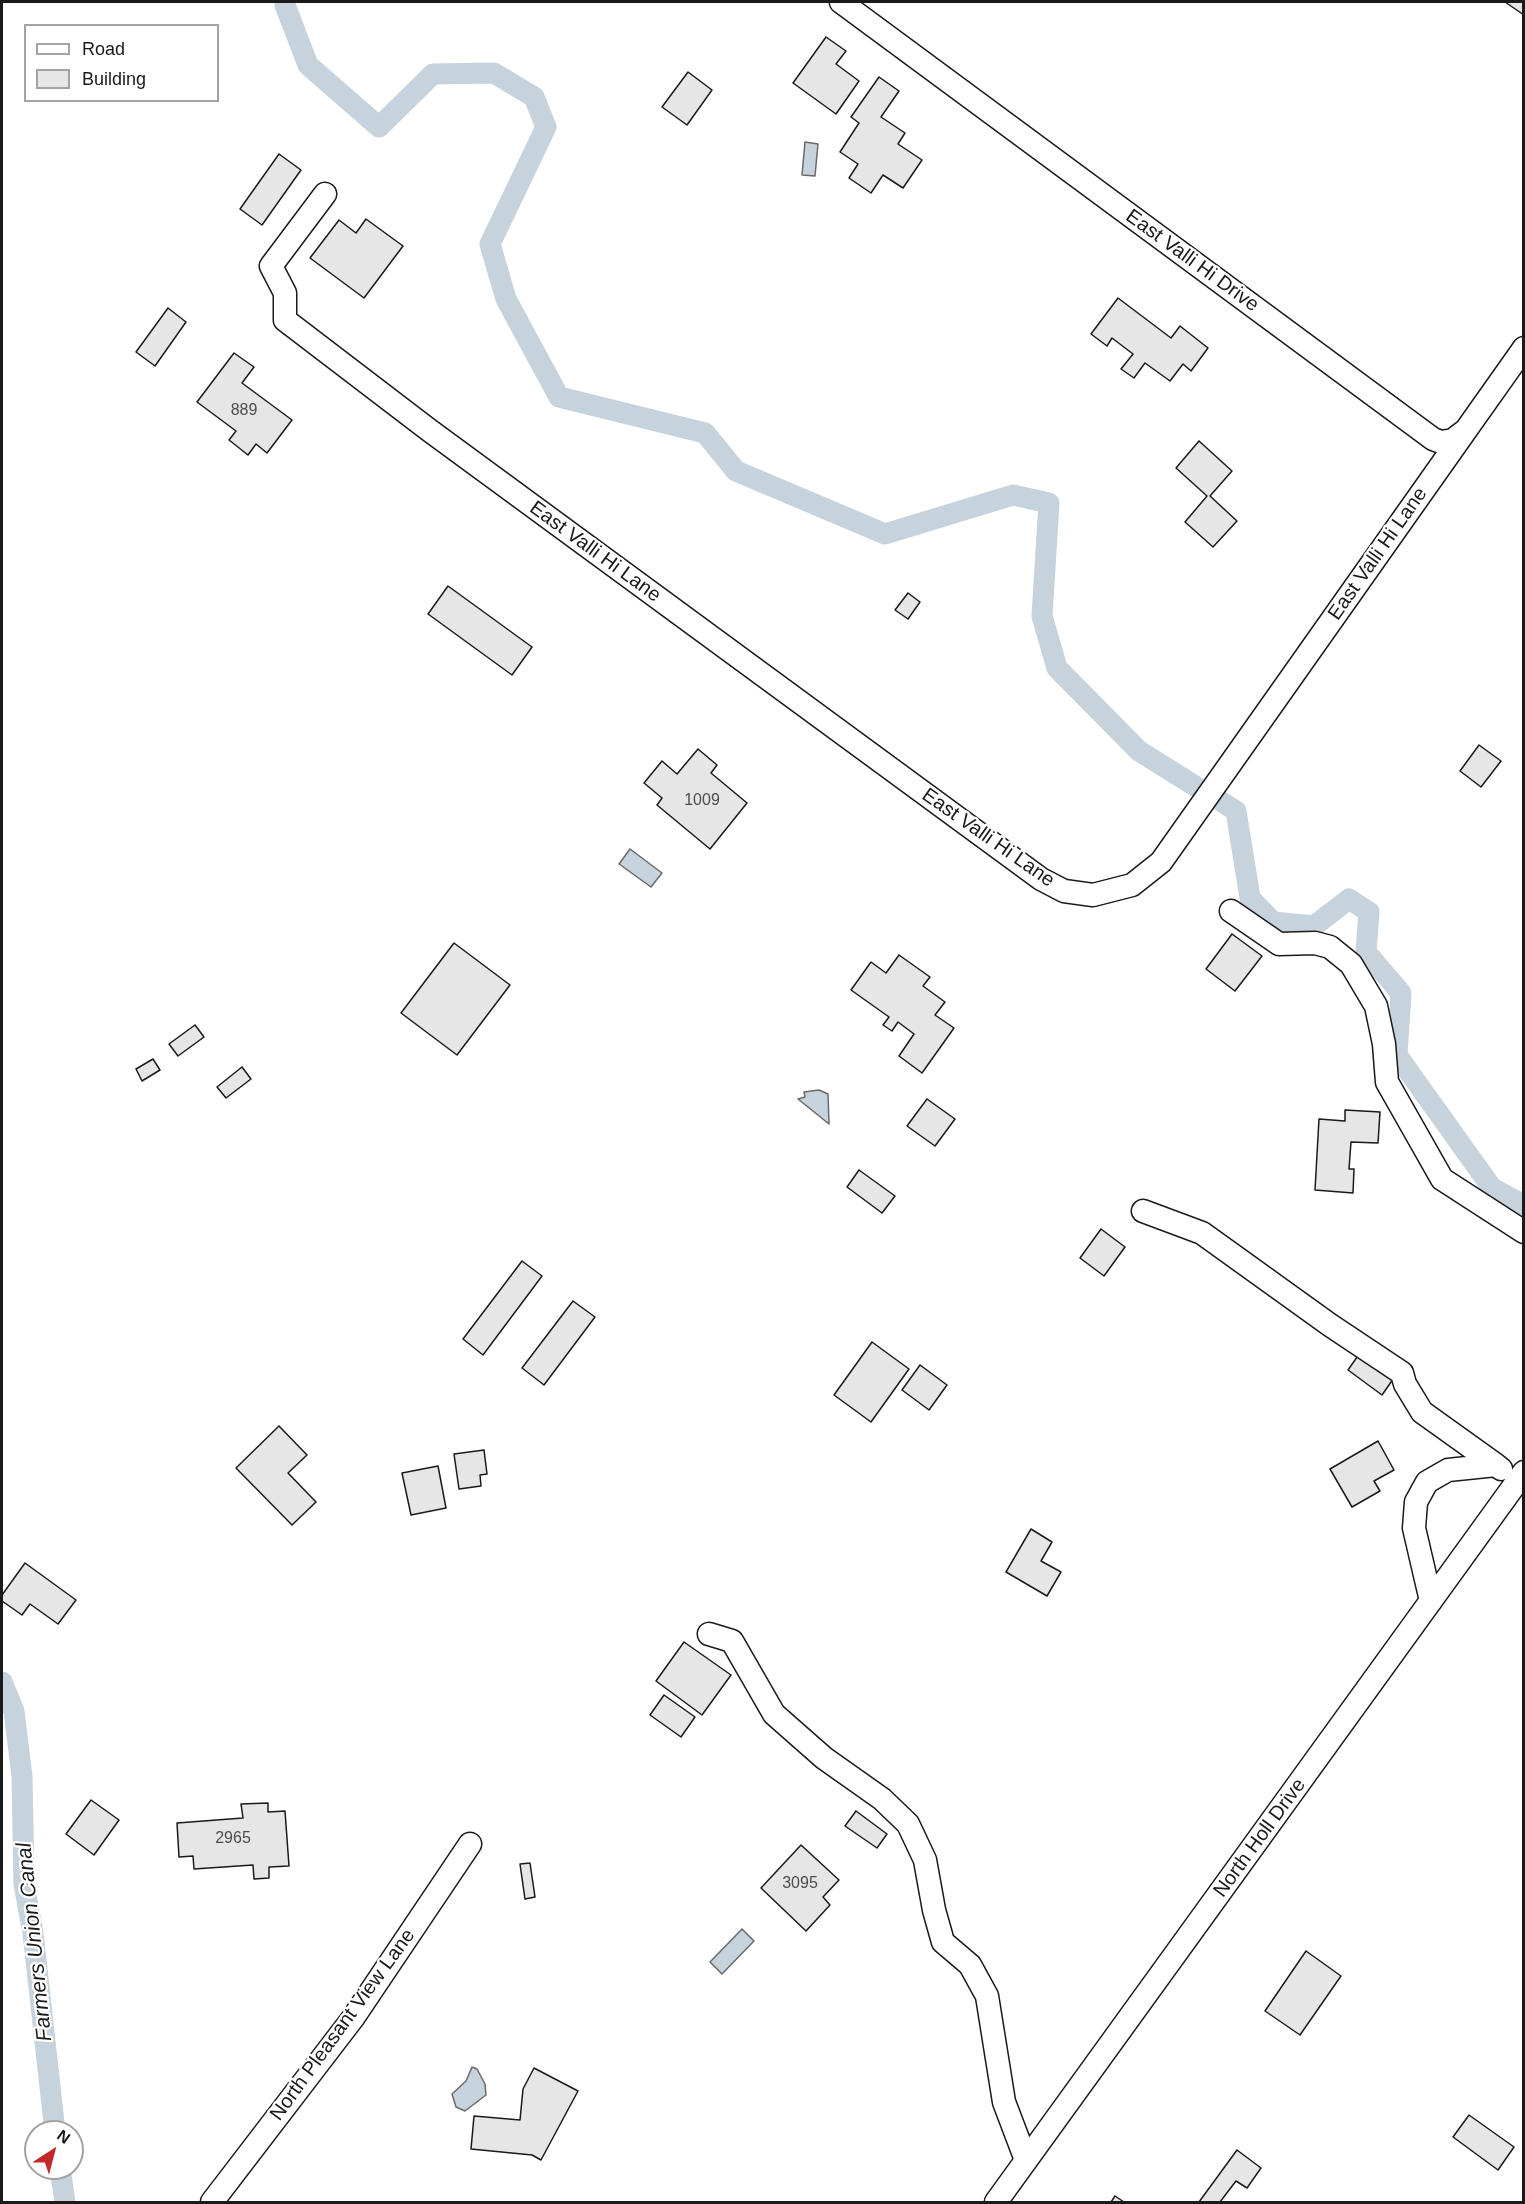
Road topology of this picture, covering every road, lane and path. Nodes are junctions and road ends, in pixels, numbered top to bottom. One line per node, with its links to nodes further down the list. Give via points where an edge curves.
1 (841, 2): 4 (street, East Valli Hi Drive, via 1433,439 1453,440)
2 (325, 194): 4 (street, East Valli Hi Lane, via 271,266 285,293 285,320 1041,879 1064,891 1093,895 1132,885 1161,862)
3 (1524, 348): 4 (street)
4 (1466, 430)
5 (1231, 911): 7 (street, via 1279,944 1315,943 1330,947 1351,964 1376,1006 1387,1082 1442,1179)
6 (1143, 1211): 8 (street, via 1202,1233 1402,1373 1422,1412)
7 (1524, 1232)
8 (1496, 1465): 9 (street); 10 (street, via 1448,1470 1427,1482 1416,1502 1414,1528)
9 (1520, 1477): 10 (street, North Holl Drive)
10 (1431, 1601): 13 (street, North Holl Drive)
11 (709, 1634): 13 (street, via 732,1641 774,1714 908,1824 925,1860 943,1942 970,1965 987,1996 1004,2102)
12 (470, 1844): 14 (street, North Pleasant View Lane, via 353,2018)
13 (1026, 2160): 15 (street, North Holl Drive)
14 (212, 2202)
15 (996, 2202)

